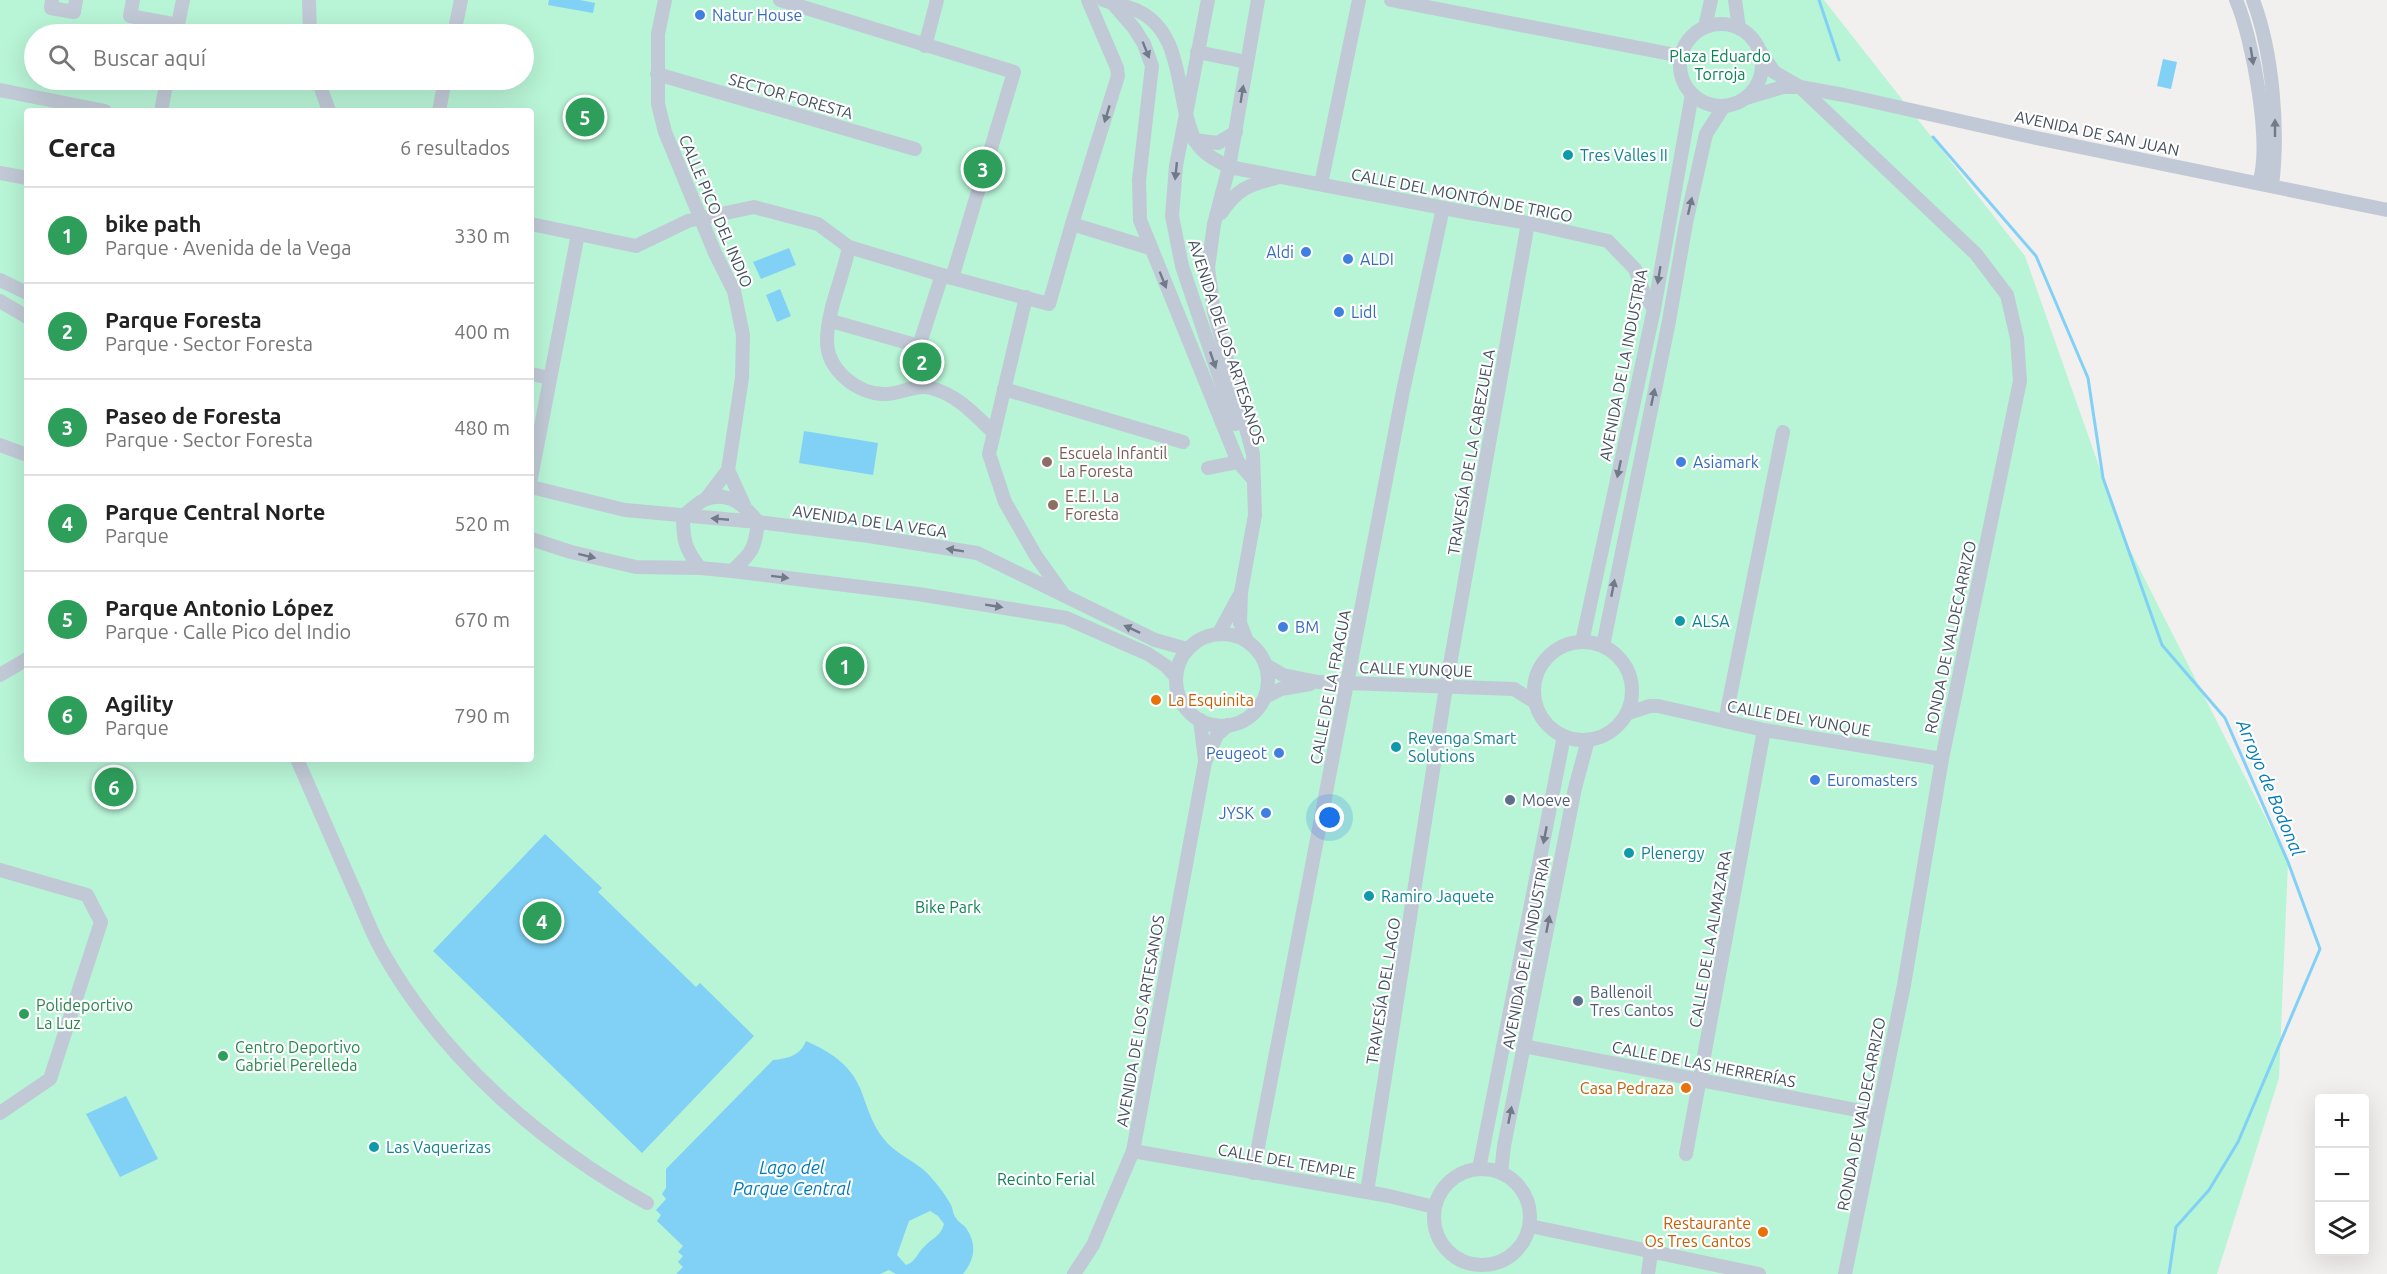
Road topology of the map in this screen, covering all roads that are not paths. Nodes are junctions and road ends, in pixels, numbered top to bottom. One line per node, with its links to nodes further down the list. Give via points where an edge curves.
1 (52, 0): 2 (street, via 51,8 74,12)
2 (76, 0)
3 (133, 0): 20 (street, via 130,16)
4 (183, 0): 21 (street)
5 (309, 0): 22 (street)
6 (461, 0): 23 (street)
7 (665, 0): 31 (street, CALLE PICO DEL INDIO, via 658,34)
8 (780, 0): 26 (street)
9 (937, 0): 26 (street)
10 (1088, 0): 60 (street, one-way to 60, via 1118,76)
11 (1208, 0): 28 (street, AVENIDA DE LOS ARTESANOS)
12 (1258, 0): 30 (street, AVENIDA DE LOS ARTESANOS)
13 (1359, 0): 54 (street)
14 (1390, 0): 29 (street)
15 (1712, 0): 24 (street)
16 (1735, 0): 25 (street)
17 (2236, 0): 55 (street, one-way to 55, via 2249,37)
18 (2253, 0): 55 (street, one-way to 18, via 2275,120 2265,43)
19 (1108, 1): 45 (street, via 1139,11 1166,38 1174,56); 65 (street, one-way to 65, via 1134,28 1152,66 1138,196 1140,220)
20 (157, 24)
21 (178, 24)
22 (310, 24)
23 (456, 24)
24 (1705, 27): 25 (street, via 1728,24); 29 (street, via 1690,39)
25 (1738, 28): 27 (street, via 1755,41)
26 (925, 46): 66 (street, via 1014,72)
27 (1760, 51): 32 (street, RONDA DE VALDECARRIZO, via 1774,72); 39 (street, via 1761,77)
28 (1197, 52): 30 (street); 45 (street, AVENIDA DE LOS ARTESANOS)
29 (1681, 56): 37 (street, via 1682,76)
30 (1247, 62): 47 (street, AVENIDA DE LOS ARTESANOS, one-way to 30)
31 (657, 74): 49 (street, SECTOR FORESTA); 58 (street, CALLE PICO DEL INDIO, via 658,104 665,132)
32 (1800, 87): 38 (street, AVENIDA DE SAN JUAN); 39 (street, via 1773,89); 46 (street, RONDA DE VALDECARRIZO)
33 (0, 90): 41 (street)
34 (165, 90): 42 (street)
35 (322, 90): 43 (street)
36 (444, 90): 44 (street)
37 (1692, 94): 40 (street, via 1712,105); 74 (street, AVENIDA DE LA INDUSTRIA, one-way to 74)
38 (1844, 95): 46 (street); 55 (street, AVENIDA DE SAN JUAN)
39 (1746, 98): 40 (street)
40 (1724, 106): 103 (street, one-way to 40, via 1706,134)
41 (90, 108)
42 (162, 108)
43 (328, 108)
44 (440, 108)
45 (1186, 114): 48 (street); 70 (street, AVENIDA DE LOS ARTESANOS, one-way to 70, via 1172,216)
46 (1835, 120): 125 (street, RONDA DE VALDECARRIZO, via 1976,254 2007,295 2017,338 2020,381)
47 (1236, 132): 48 (street, via 1218,143); 50 (street, AVENIDA DE LOS ARTESANOS)
48 (1194, 140): 50 (street, via 1210,157)
49 (915, 149)
50 (1229, 167): 53 (street, CALLE DEL MONTÓN DE TRIGO); 61 (street, AVENIDA DE LOS ARTESANOS)
51 (0, 173): 52 (street)
52 (24, 177)
53 (1281, 177): 54 (street, CALLE DEL MONTÓN DE TRIGO); 61 (street, via 1254,183 1232,197)
54 (1321, 184): 56 (street, CALLE DEL MONTÓN DE TRIGO)
55 (2265, 185): 57 (street, AVENIDA DE SAN JUAN)
56 (1443, 208): 59 (street, CALLE DEL MONTÓN DE TRIGO); 111 (street, CALLE DE LA FRAGUA, via 1403,391)
57 (2387, 210)
58 (701, 218): 63 (street, via 636,246); 64 (street, via 754,207 818,224); 88 (street, CALLE PICO DEL INDIO, via 734,291 743,335 742,378)
59 (1528, 223): 74 (street, CALLE DEL MONTÓN DE TRIGO, via 1608,241 1635,269); 112 (street, TRAVESÍA DE LA CABEZUELA)
60 (1072, 224): 65 (street); 69 (street, via 1050,304)
61 (1214, 224): 71 (street, AVENIDA DE LOS ARTESANOS, via 1208,268)
62 (534, 225): 63 (street)
63 (578, 234): 78 (street)
64 (849, 247): 66 (street); 76 (street)
65 (1150, 248): 73 (street, one-way to 73)
66 (947, 276): 69 (street); 76 (street, via 919,346)
67 (0, 280): 68 (street)
68 (24, 292)
69 (1026, 297): 79 (street)
70 (1192, 297): 71 (street); 73 (street); 89 (street, AVENIDA DE LOS ARTESANOS, one-way to 89)
71 (1211, 299): 89 (street, AVENIDA DE LOS ARTESANOS, via 1253,454)
72 (0, 301): 75 (street)
73 (1173, 304): 86 (street)
74 (1653, 309): 102 (street, AVENIDA DE LA INDUSTRIA, one-way to 102)
75 (24, 315)
76 (831, 321): 81 (street, via 829,357 840,375 861,388 886,394 929,387 946,393 964,404)
77 (534, 375): 78 (street)
78 (550, 378): 85 (street)
79 (1004, 389): 81 (street); 82 (street)
80 (1783, 432): 120 (street)
81 (994, 433): 99 (street, via 989,454 1005,502 1036,556)
82 (1183, 442)
83 (0, 445): 84 (street)
84 (24, 454)
85 (534, 462)
86 (1238, 462): 87 (street); 89 (street)
87 (1208, 468)
88 (728, 470): 91 (street, CALLE PICO DEL INDIO); 92 (street)
89 (1254, 480): 98 (street, AVENIDA DE LOS ARTESANOS, via 1255,515)
90 (534, 488): 93 (street, AVENIDA DE LA VEGA, via 625,510)
91 (706, 499): 92 (street, via 726,498); 93 (street, CALLE PICO DEL INDIO)
92 (744, 505): 94 (street)
93 (683, 516): 94 (street, AVENIDA DE LA VEGA, one-way to 93); 96 (street, via 683,538)
94 (759, 522): 97 (street, via 756,545); 99 (street, AVENIDA DE LA VEGA, one-way to 94, via 977,553)
95 (534, 540): 96 (street, one-way to 96, via 636,567)
96 (700, 568): 97 (street)
97 (732, 571): 108 (street, one-way to 108, via 918,594 1066,618 1148,654)
98 (1241, 592): 100 (street, AVENIDA DE LOS ARTESANOS); 101 (street, AVENIDA DE LOS ARTESANOS, via 1240,623)
99 (1066, 597): 104 (street, AVENIDA DE LA VEGA, one-way to 99, via 1155,640)
100 (1219, 633): 101 (street); 104 (street, via 1196,641)
101 (1247, 641): 106 (street)
102 (1582, 642): 103 (street); 109 (street, via 1552,653)
103 (1602, 646): 114 (street, via 1624,664)
104 (1187, 650): 108 (street)
105 (24, 660): 107 (street)
106 (1266, 665): 110 (street, CALLE YUNQUE, via 1283,675); 115 (street, via 1268,687)
107 (0, 675)
108 (1176, 677): 119 (street, via 1182,702)
109 (1535, 680): 113 (street, CALLE YUNQUE); 116 (street)
110 (1318, 682): 111 (street, CALLE YUNQUE); 115 (street, CALLE YUNQUE, via 1281,689)
111 (1348, 682): 112 (street, CALLE YUNQUE); 136 (street, CALLE DE LA FRAGUA)
112 (1446, 687): 113 (street, CALLE YUNQUE); 138 (street, TRAVESÍA DEL LAGO)
113 (1514, 689): 116 (street)
114 (1632, 691): 117 (street, CALLE DEL YUNQUE); 118 (street)
115 (1264, 697): 121 (street, via 1250,716)
116 (1535, 702): 123 (street, via 1551,728)
117 (1650, 706): 118 (street, CALLE DEL YUNQUE); 120 (street, CALLE DEL YUNQUE)
118 (1628, 713): 124 (street, via 1604,736)
119 (1200, 720): 121 (street); 127 (street, AVENIDA DE LOS ARTESANOS)
120 (1725, 721): 122 (street, CALLE DEL YUNQUE)
121 (1228, 726): 127 (street, AVENIDA DE LOS ARTESANOS, via 1217,735)
122 (1764, 730): 125 (street, CALLE DEL YUNQUE); 130 (street, CALLE DE LA ALMAZARA)
123 (1564, 736): 124 (street); 135 (street, AVENIDA DE LA INDUSTRIA, one-way to 135)
124 (1588, 740): 129 (street, AVENIDA DE LA INDUSTRIA, one-way to 124)
125 (1942, 759): 132 (street, RONDA DE VALDECARRIZO)
126 (298, 762): 139 (street, via 382,951 431,1024 499,1097 556,1144)
127 (1205, 762): 133 (street, AVENIDA DE LOS ARTESANOS)
128 (3, 874): 131 (street, via 87,895 101,922 50,1079)
129 (1524, 1046): 130 (street, CALLE DE LAS HERRERÍAS); 137 (street, AVENIDA DE LA INDUSTRIA, one-way to 129)
130 (1701, 1079): 132 (street, CALLE DE LAS HERRERÍAS); 134 (street, CALLE DE LA ALMAZARA)
131 (0, 1113)
132 (1878, 1114): 148 (street, RONDA DE VALDECARRIZO)
133 (1133, 1151): 136 (street, CALLE DEL TEMPLE); 145 (street, AVENIDA DE LOS ARTESANOS, via 1093,1245)
134 (1686, 1154)
135 (1479, 1169): 137 (street); 140 (street, via 1450,1180)
136 (1253, 1173): 138 (street, CALLE DEL TEMPLE)
137 (1501, 1173): 141 (street, via 1525,1194)
138 (1367, 1192): 140 (street, CALLE DEL TEMPLE)
139 (647, 1203)
140 (1434, 1207): 143 (street, via 1438,1238)
141 (1530, 1226): 142 (street); 144 (street, via 1514,1254)
142 (1651, 1252): 146 (street); 147 (street)
143 (1461, 1268): 144 (street)
144 (1481, 1270)
145 (1074, 1274)
146 (1648, 1274)
147 (1760, 1274)
148 (1845, 1274)

